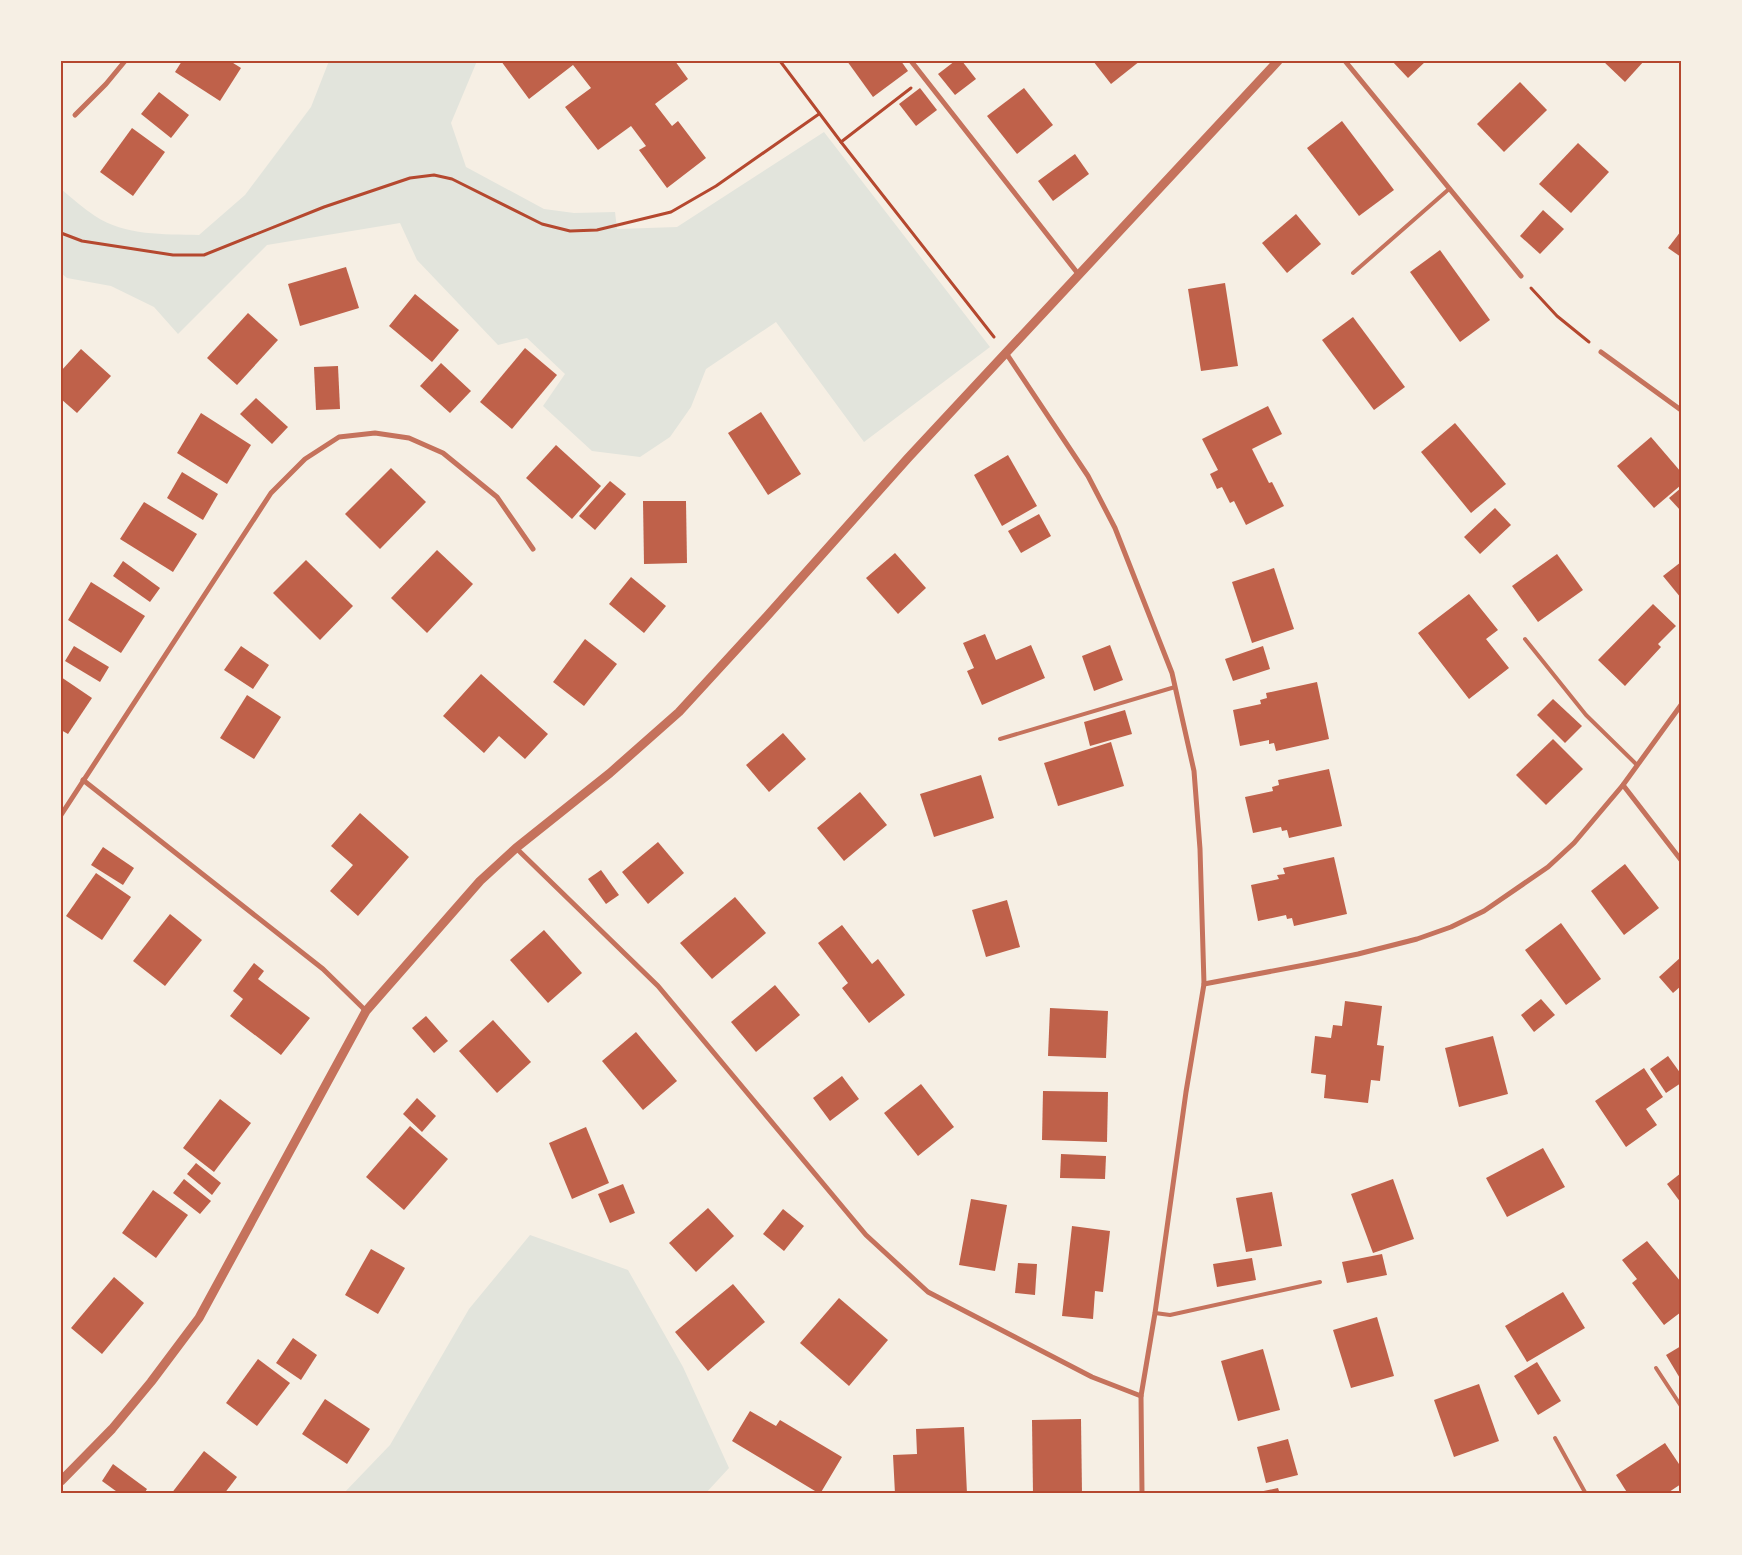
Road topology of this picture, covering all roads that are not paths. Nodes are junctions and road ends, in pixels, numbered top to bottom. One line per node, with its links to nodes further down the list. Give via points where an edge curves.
1 (125, 61): 5 (street)
2 (911, 61): 8 (street)
3 (1278, 61): 8 (street)
4 (1345, 61): 6 (street)
5 (75, 115)
6 (1449, 189): 7 (lane); 9 (street)
7 (1353, 273)
8 (1079, 276): 11 (street)
9 (1521, 276)
10 (1601, 352): 12 (street)
11 (1006, 353): 15 (street, via 1088,476 1115,528); 22 (street, via 679,712 610,773)
12 (1681, 410)
13 (532, 549): 19 (street, via 497,497 443,453 409,438 375,433 339,437 305,459 271,493)
14 (1525, 639): 18 (lane, via 1586,715)
15 (1176, 687): 17 (lane); 24 (street, via 1194,771)
16 (1681, 705): 18 (street)
17 (1000, 740)
18 (1637, 765): 20 (street)
19 (83, 780): 21 (street); 25 (street, via 322,969)
20 (1623, 785): 23 (street); 24 (street, via 1574,843 1548,867 1484,911 1452,927 1315,964)
21 (61, 815)
22 (516, 848): 25 (street, via 480,881); 29 (street, via 658,986 866,1235 928,1292 1092,1377)
23 (1681, 860)
24 (1204, 984): 27 (street)
25 (366, 1011): 32 (street, via 199,1318 152,1382)
26 (1320, 1282): 27 (lane, via 1170,1315)
27 (1155, 1313): 29 (street)
28 (1656, 1368): 30 (lane)
29 (1141, 1396): 33 (street)
30 (1681, 1406)
31 (1554, 1438): 34 (lane)
32 (61, 1481)
33 (1142, 1494)
34 (1586, 1494)

